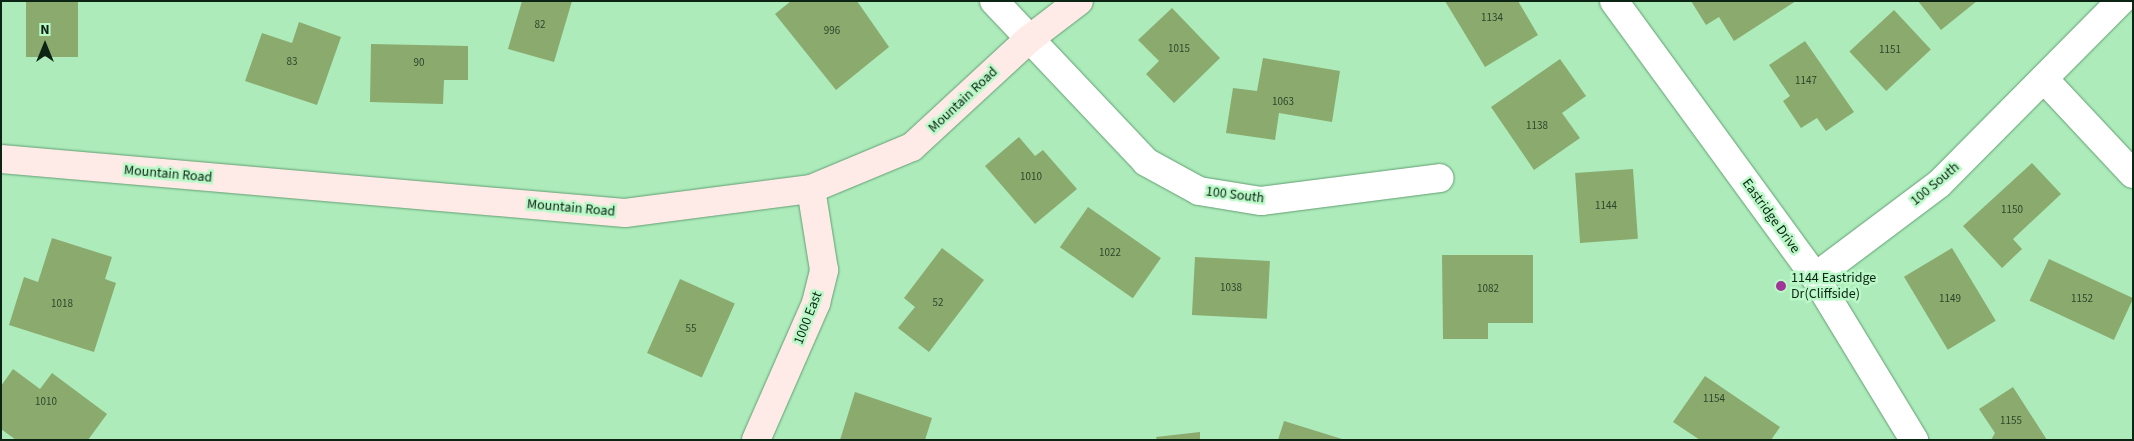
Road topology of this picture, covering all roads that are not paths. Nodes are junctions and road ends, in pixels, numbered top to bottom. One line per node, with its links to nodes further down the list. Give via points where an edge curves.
1 (994, 1): 5 (street, 100 South)
2 (1079, 1): 5 (street, Mountain Road)
3 (1614, 1): 11 (street, Eastridge Drive)
4 (2121, 1): 6 (street, 100 South)
5 (1028, 40): 9 (street, 100 South, via 1146,162 1199,191 1261,201); 10 (street, Mountain Road, via 912,146)
6 (2044, 79): 8 (street); 11 (street, 100 South, via 1939,184)
7 (1, 159): 10 (street, Mountain Road, via 625,213)
8 (2133, 174)
9 (1440, 178)
10 (811, 189): 12 (street, 1000 East, via 824,270 816,303)
11 (1815, 277): 13 (street, Eastridge Drive)
12 (756, 440)
13 (1914, 440)

